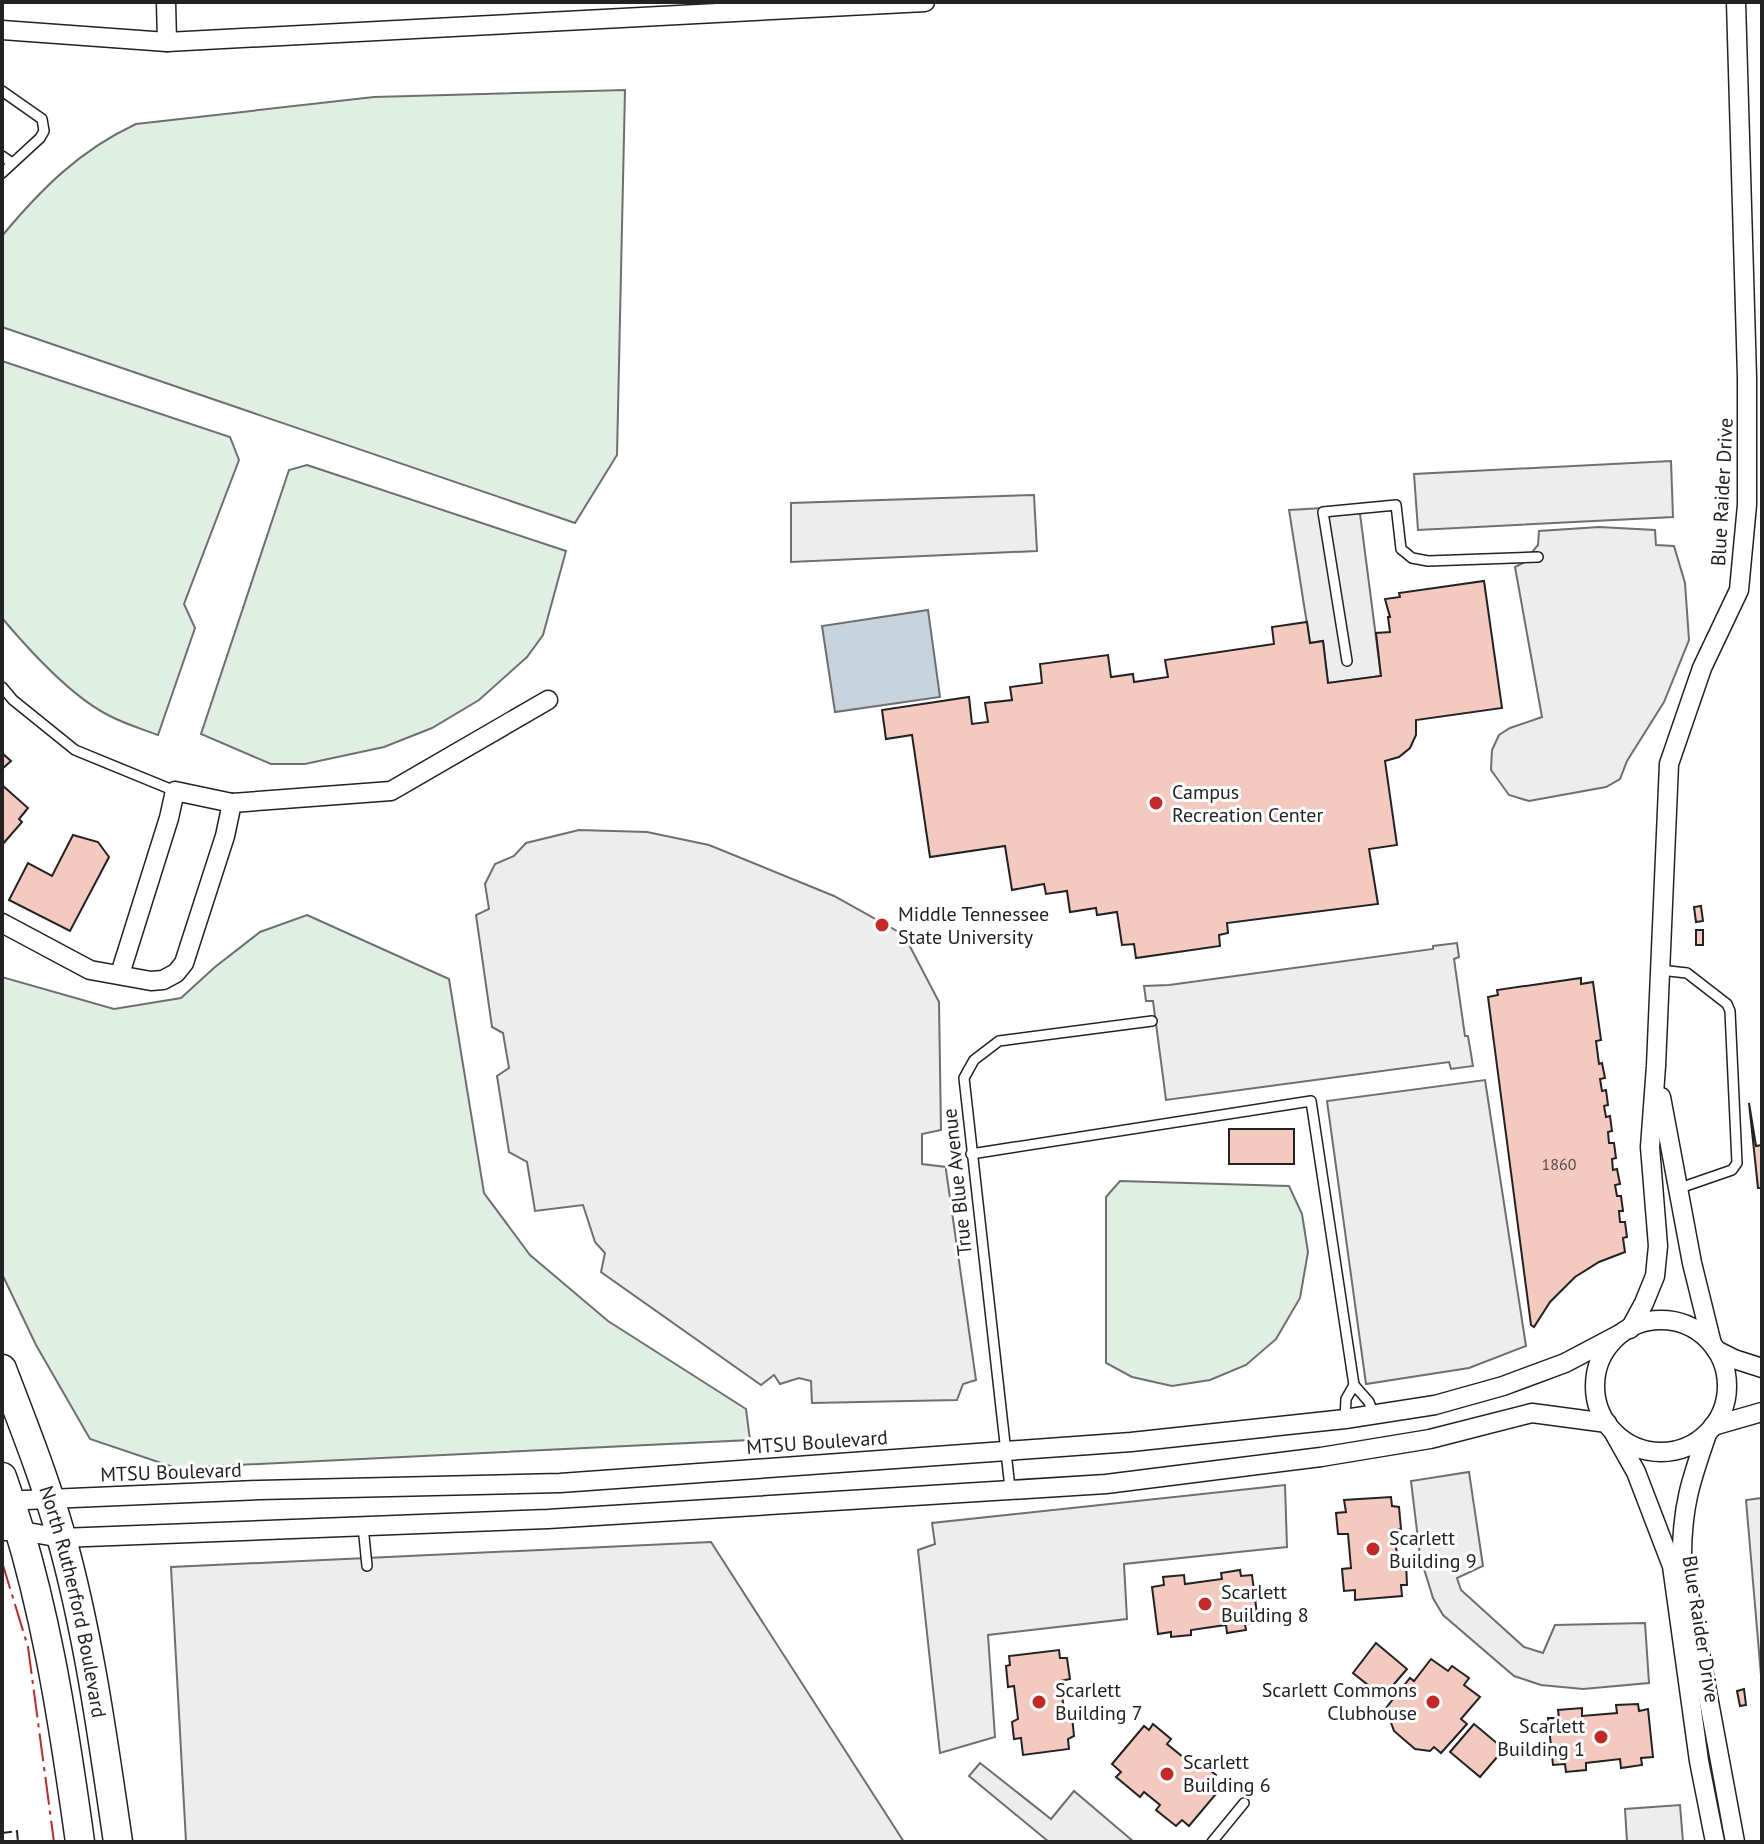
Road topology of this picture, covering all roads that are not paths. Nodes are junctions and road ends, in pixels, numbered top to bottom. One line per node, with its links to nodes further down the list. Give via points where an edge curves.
1 (166, 2): 5 (street)
2 (925, 2): 5 (street)
3 (1736, 2): 10 (street, Blue Raider Drive)
4 (2, 30): 5 (street)
5 (167, 42)
6 (2, 91): 8 (lane, via 42,119 44,131)
7 (2, 156): 8 (lane)
8 (12, 163): 9 (lane)
9 (2, 173)
10 (1755, 484): 18 (street, Blue Raider Drive, via 1739,590 1702,668 1669,764)
11 (1538, 557): 12 (lane, via 1412,558 1401,549 1396,505 1323,512)
12 (1347, 661)
13 (2, 687): 15 (lane, via 75,750)
14 (548, 700): 16 (street, via 391,791)
15 (175, 791): 16 (street); 19 (street)
16 (232, 803): 19 (street, via 184,963 163,980)
17 (2, 923): 19 (street, via 90,970)
18 (1659, 970): 21 (street, Blue Raider Drive); 23 (lane, via 1687,973 1730,1011 1737,1163 1732,1170)
19 (120, 974)
20 (1152, 1021): 22 (lane, True Blue Avenue, via 999,1041 974,1060 964,1078)
21 (1656, 1066): 23 (street, Blue Raider Drive); 24 (street, Blue Raider Drive, via 1650,1147 1656,1267 1644,1303)
22 (971, 1154): 28 (lane, via 1311,1101); 34 (lane, True Blue Avenue)
23 (1677, 1189): 25 (street, Blue Raider Drive)
24 (1625, 1332): 25 (street, via 1650,1321 1666,1321 1697,1331); 30 (street, MTSU Boulevard, via 1565,1363 1503,1386 1435,1405); 32 (street, via 1605,1351 1597,1371 1595,1393)
25 (1714, 1346): 26 (street); 33 (street, via 1727,1380 1726,1400)
26 (1762, 1368)
27 (2, 1369): 37 (main road, North Rutherford Boulevard)
28 (1354, 1385): 30 (lane); 31 (lane, via 1346,1399)
29 (1762, 1412): 33 (street)
30 (1373, 1414): 31 (street, MTSU Boulevard)
31 (1345, 1419): 34 (street, MTSU Boulevard)
32 (1611, 1428): 33 (street, via 1630,1445 1650,1452 1690,1446); 35 (street, via 1532,1413 1430,1439 1321,1457 1106,1484); 46 (street, Blue Raider Drive, via 1636,1472 1672,1566)
33 (1710, 1430): 47 (street, Blue Raider Drive, via 1688,1489 1682,1556)
34 (1005, 1451): 35 (lane, True Blue Avenue); 37 (street, MTSU Boulevard, via 560,1483)
35 (1010, 1488): 38 (street, via 548,1519)
36 (5, 1493): 37 (street, MTSU Boulevard); 39 (main road, North Rutherford Boulevard)
37 (49, 1499): 40 (main road, North Rutherford Boulevard)
38 (363, 1525): 40 (street); 41 (lane)
39 (12, 1531): 40 (street); 43 (main road, North Rutherford Boulevard, via 54,1678)
40 (61, 1538): 44 (main road, North Rutherford Boulevard, via 87,1650)
41 (367, 1566)
42 (1244, 1803): 45 (lane)
43 (80, 1842)
44 (118, 1842)
45 (1212, 1842)
46 (1715, 1842)
47 (1735, 1842)

